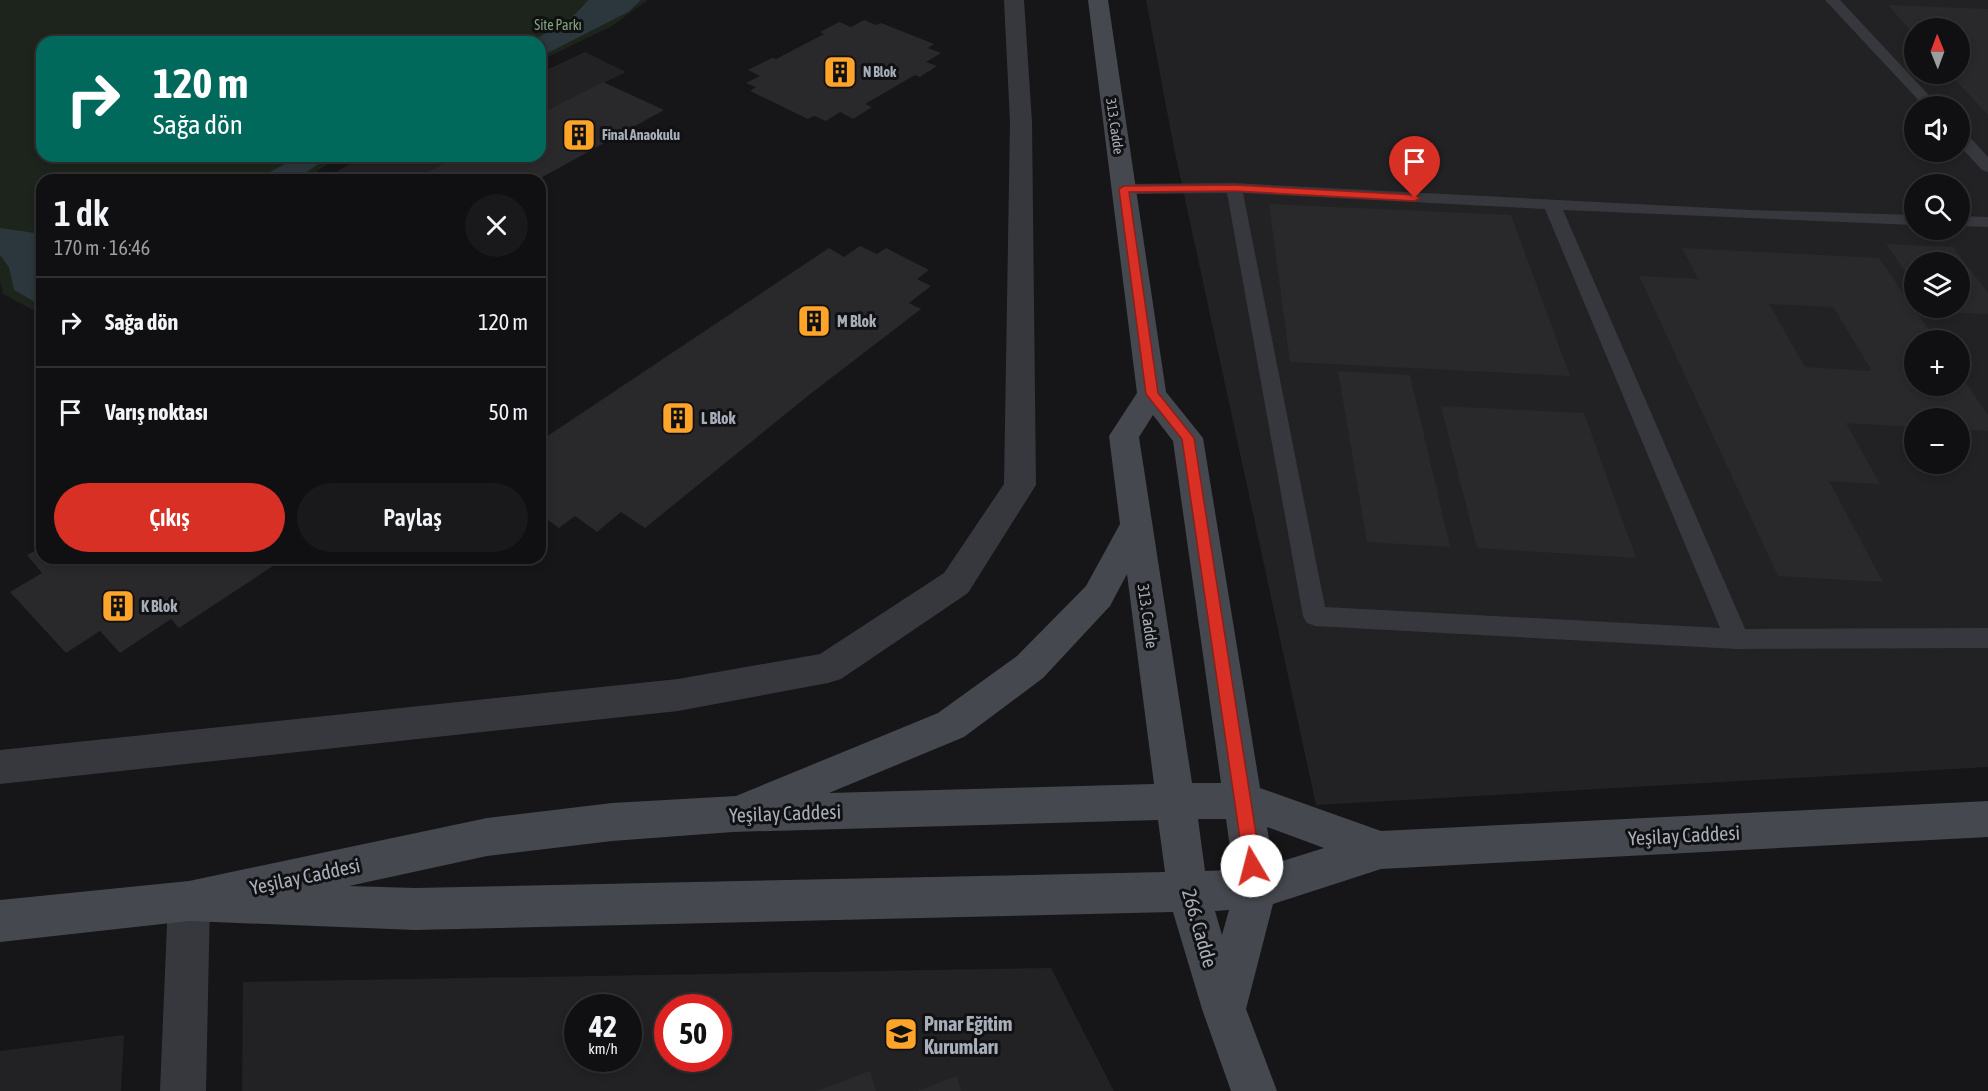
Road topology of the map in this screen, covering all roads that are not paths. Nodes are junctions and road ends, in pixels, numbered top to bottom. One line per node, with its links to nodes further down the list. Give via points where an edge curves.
1 (1014, 0): 17 (street, via 1021,122 1020,485 956,583 828,668 678,695)
2 (1098, 0): 8 (main road, 313. Cadde)
3 (1832, 0): 4 (lane)
4 (1923, 96)
5 (1970, 147): 6 (lane)
6 (1988, 166)
7 (1234, 188): 8 (lane); 9 (lane); 16 (lane, via 1315,616)
8 (1124, 189): 13 (main road, 313. Cadde)
9 (1552, 205): 10 (lane); 16 (lane)
10 (1904, 220)
11 (1970, 221): 12 (lane)
12 (1988, 222)
13 (1152, 394): 14 (main road, 313. Cadde, via 1124,436); 18 (main road, via 1188,438)
14 (1135, 527): 19 (main road, 313. Cadde); 20 (main road, via 1098,596 1030,667 951,725)
15 (1988, 638): 16 (lane)
16 (1737, 639)
17 (0, 766)
18 (1243, 800): 19 (main road, Yeşilay Caddesi); 23 (main road, Yeşilay Caddesi); 24 (main road, 266. Cadde)
19 (1174, 802): 20 (main road, Yeşilay Caddesi); 22 (main road, 313. Cadde)
20 (733, 814): 26 (main road, Yeşilay Caddesi, via 612,822 487,837)
21 (1988, 819): 23 (main road, Yeşilay Caddesi)
22 (1181, 846): 25 (main road, 266. Cadde)
23 (1381, 850): 24 (main road, Yeşilay Caddesi)
24 (1256, 889): 25 (main road, Yeşilay Caddesi); 28 (main road, 266. Cadde)
25 (1188, 892): 26 (main road, Yeşilay Caddesi, via 415,909); 28 (main road, 266. Cadde)
26 (189, 901): 27 (main road, Yeşilay Caddesi); 29 (street)
27 (0, 921)
28 (1224, 1009): 30 (main road, 266. Cadde)
29 (183, 1091)
30 (1254, 1091)

